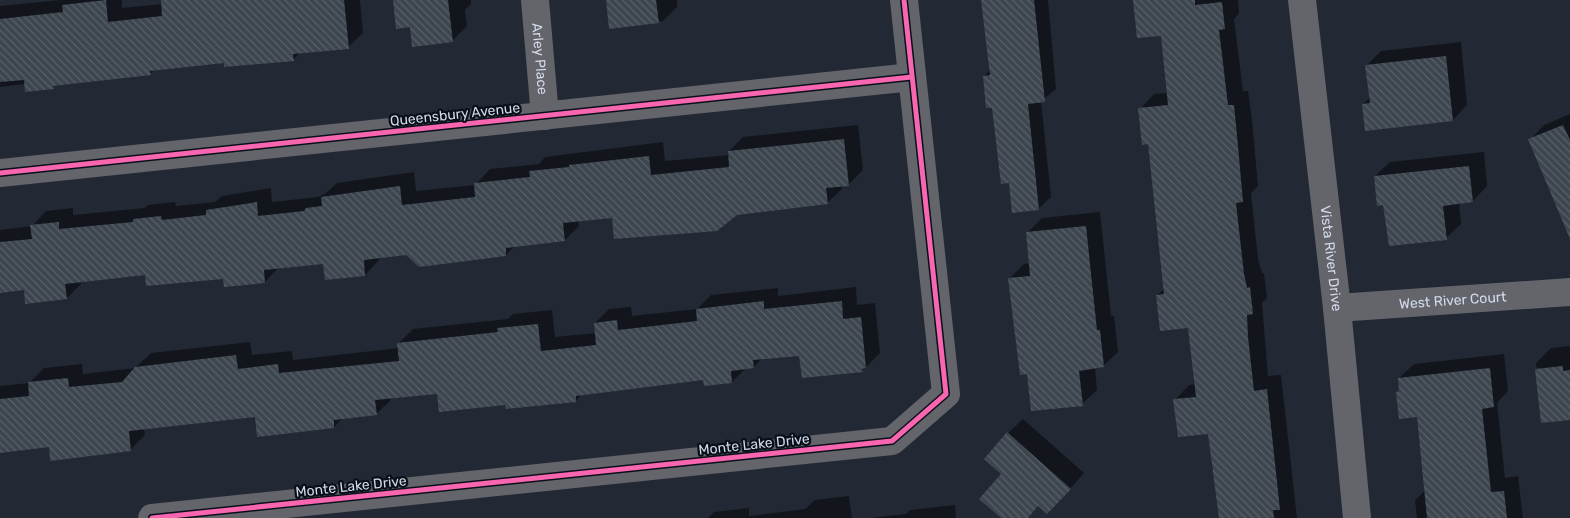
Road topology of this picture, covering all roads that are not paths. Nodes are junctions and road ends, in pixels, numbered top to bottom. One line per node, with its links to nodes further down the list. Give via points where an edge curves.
1 (535, 0): 5 (street, Arley Place)
2 (904, 0): 4 (street, Monte Lake Drive)
3 (1302, 0): 8 (street, Vista River Drive)
4 (912, 77): 5 (street, Queensbury Avenue); 9 (street, Monte Lake Drive, via 946,394 892,441)
5 (546, 116): 6 (street, Queensbury Avenue)
6 (0, 173)
7 (1570, 292): 8 (street, West River Court)
8 (1337, 308): 10 (street, Vista River Drive)
9 (152, 518)
10 (1357, 518)

